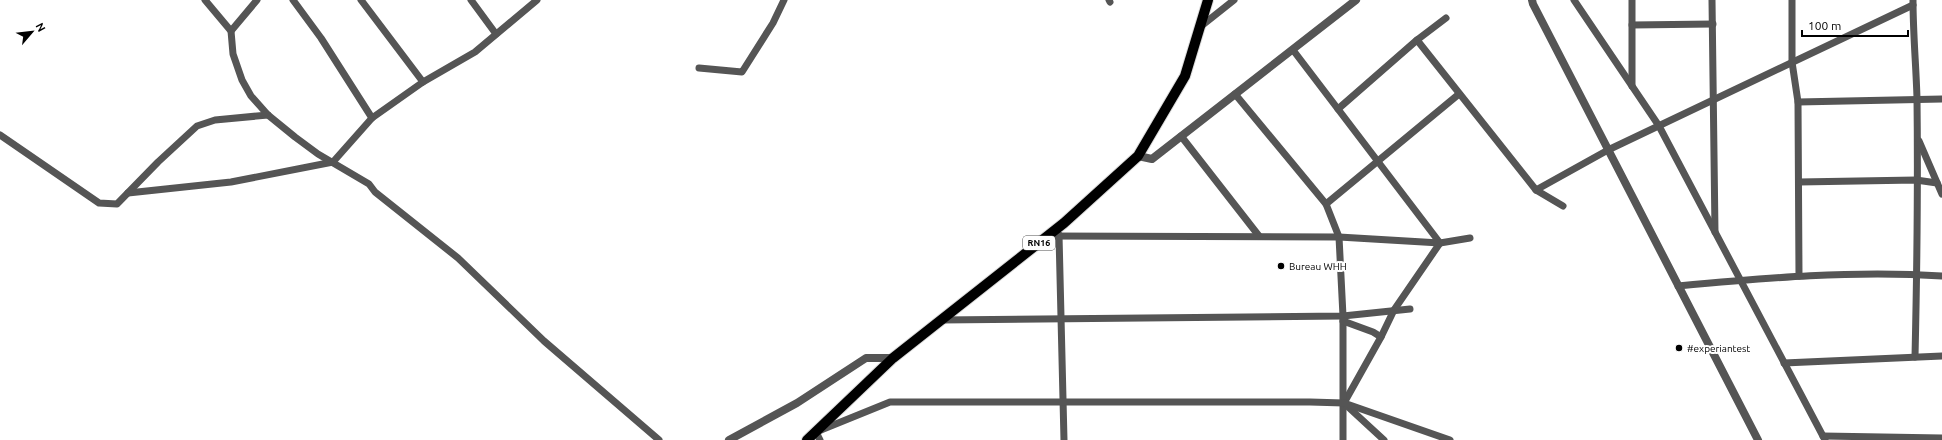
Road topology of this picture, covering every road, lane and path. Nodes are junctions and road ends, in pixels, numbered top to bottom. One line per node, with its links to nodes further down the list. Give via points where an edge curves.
1 (205, 0): 21 (street)
2 (257, 0): 21 (street)
3 (293, 0): 37 (street, via 321,38)
4 (361, 0): 27 (street)
5 (471, 0): 22 (street)
6 (537, 0): 22 (street)
7 (784, 0): 26 (street, via 773,23 742,72)
8 (1208, 0): 20 (main road, RN16)
9 (1234, 0): 20 (street)
10 (1356, 0): 24 (street)
11 (1532, 0): 42 (street)
12 (1574, 0): 28 (street)
13 (1632, 0): 19 (street)
14 (1712, 0): 18 (street)
15 (1792, 0): 25 (street)
16 (1913, 2): 25 (street); 32 (street)
17 (1446, 18): 23 (street)
18 (1713, 24): 19 (street); 31 (street)
19 (1632, 25): 28 (street)
20 (1200, 27): 43 (main road, RN16, via 1185,76)
21 (232, 31): 36 (street, via 233,54 242,80 251,96)
22 (496, 34): 27 (street, via 474,52)
23 (1417, 40): 30 (street); 35 (street)
24 (1293, 50): 29 (street); 35 (street)
25 (1792, 62): 31 (street); 34 (street)
26 (699, 68)
27 (423, 82): 37 (street)
28 (1632, 86): 38 (street)
29 (1235, 94): 40 (street); 52 (street)
30 (1459, 94): 44 (street); 49 (street)
31 (1713, 98): 38 (street); 54 (street)
32 (1917, 99): 33 (street); 34 (street); 41 (street)
33 (1942, 99)
34 (1798, 102): 47 (street)
35 (1338, 109): 44 (street)
36 (268, 115): 45 (street, via 295,137); 50 (street, via 215,120 197,126)
37 (372, 118): 45 (street)
38 (1659, 126): 42 (street); 54 (street)
39 (0, 135): 50 (street, via 99,202 117,204)
40 (1181, 136): 43 (street, via 1152,159); 56 (street)
41 (1917, 138): 46 (street); 48 (street)
42 (1608, 150): 49 (street); 64 (street)
43 (1138, 156): 55 (main road, RN16)
44 (1377, 161): 52 (street); 59 (street)
45 (333, 162): 50 (street, via 230,182); 80 (street, via 369,184 374,192 458,258 544,341)
46 (1916, 180): 47 (street); 48 (street); 60 (street)
47 (1799, 182): 61 (street)
48 (1937, 183): 51 (street)
49 (1536, 190): 53 (street)
50 (128, 193)
51 (1942, 194)
52 (1326, 204): 57 (street)
53 (1563, 206)
54 (1715, 234): 63 (street)
55 (1054, 235): 56 (street); 67 (street); 69 (main road, RN16)
56 (1259, 236): 57 (street)
57 (1339, 237): 59 (street); 68 (street)
58 (1470, 238): 59 (street)
59 (1440, 243): 66 (street)
60 (1917, 274): 61 (street); 62 (street); 72 (street)
61 (1799, 276): 63 (street)
62 (1942, 276)
63 (1740, 281): 64 (street); 74 (street)
64 (1678, 286): 87 (street)
65 (1410, 309): 66 (street)
66 (1394, 310): 68 (street); 70 (street)
67 (1061, 318): 68 (street); 69 (street); 75 (street)
68 (1342, 319): 70 (street); 76 (street)
69 (941, 320): 73 (main road, RN16)
70 (1381, 337): 76 (street)
71 (1942, 356): 72 (street)
72 (1915, 357): 74 (street)
73 (893, 358): 77 (main road, RN16); 81 (street, via 866,358 797,403)
74 (1784, 363): 78 (street)
75 (1063, 403): 76 (street); 77 (street, via 890,402); 83 (street)
76 (1344, 403): 84 (street); 85 (street); 86 (street)
77 (818, 436): 82 (main road, RN16)
78 (1824, 438): 79 (street)
79 (1942, 438)
80 (659, 440)
81 (729, 440)
82 (807, 440)
83 (1064, 440)
84 (1343, 440)
85 (1384, 440)
86 (1450, 440)
87 (1758, 440)

